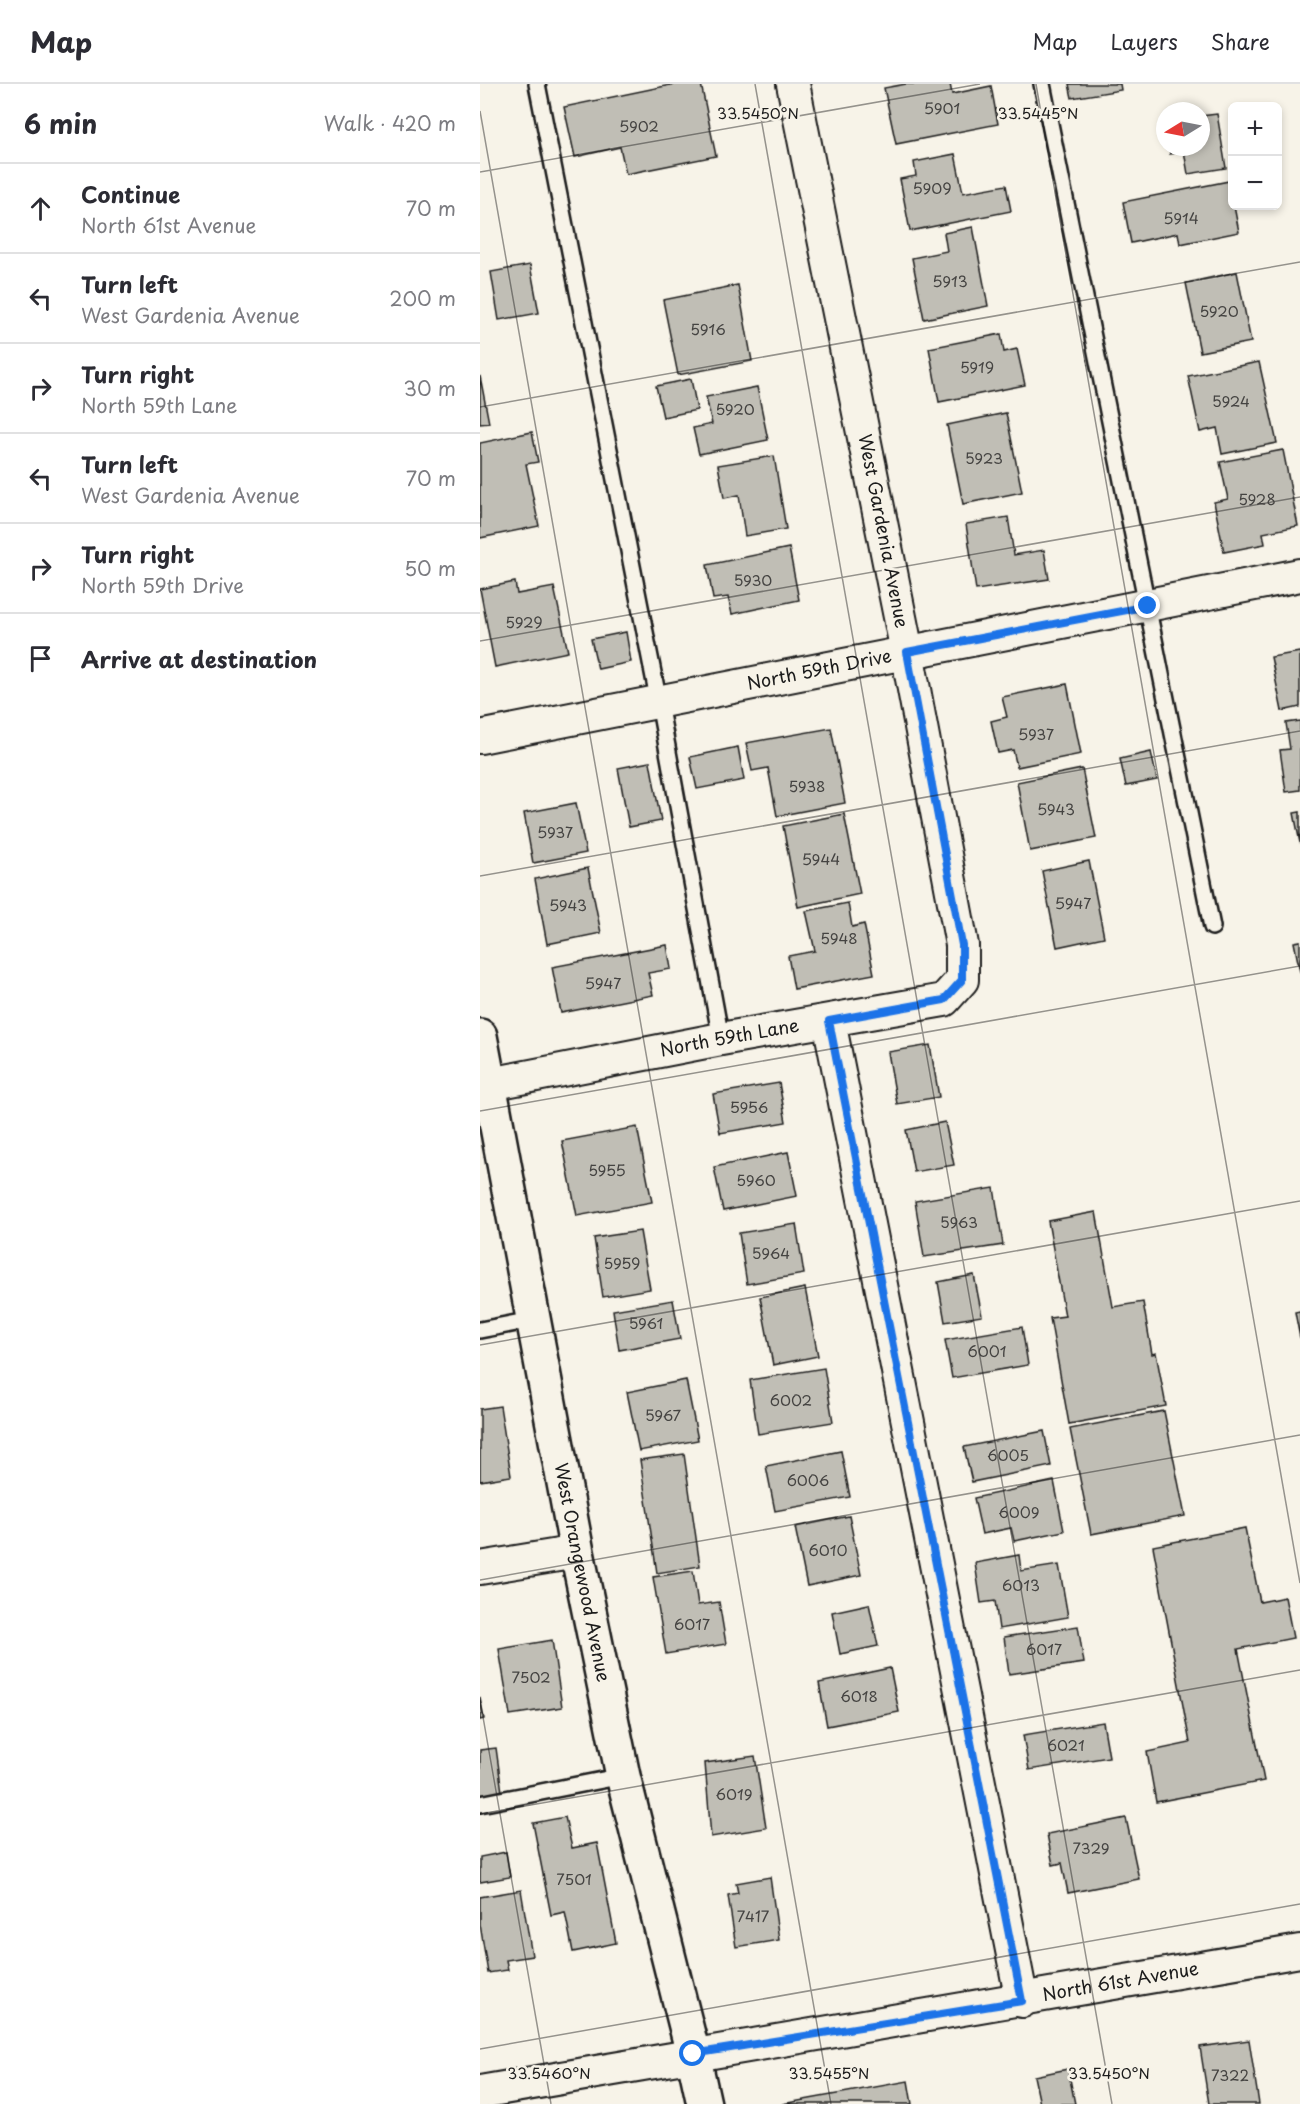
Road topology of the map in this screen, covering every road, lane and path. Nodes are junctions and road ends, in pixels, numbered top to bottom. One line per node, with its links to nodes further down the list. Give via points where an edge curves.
1 (537, 84): 7 (lane)
2 (793, 84): 6 (street, West Gardenia Avenue)
3 (1042, 84): 5 (lane)
4 (1300, 575): 5 (street, North 59th Drive)
5 (1148, 606): 6 (street, North 59th Drive); 9 (lane)
6 (907, 652): 7 (street, North 59th Drive); 10 (street, West Gardenia Avenue, via 962,945)
7 (659, 703): 8 (street, North 59th Drive); 12 (lane)
8 (480, 737)
9 (1212, 927)
10 (962, 980): 11 (street, North 59th Lane, via 944,1000)
11 (829, 1021): 12 (street, North 59th Lane); 21 (street)
12 (722, 1039): 13 (street, North 59th Lane)
13 (484, 1059): 14 (street, West Orangewood Avenue)
14 (532, 1320): 15 (lane); 16 (street, West Orangewood Avenue)
15 (480, 1330)
16 (577, 1552): 17 (street); 18 (street, West Orangewood Avenue)
17 (480, 1568)
18 (623, 1776): 19 (lane); 22 (street, West Orangewood Avenue)
19 (480, 1804)
20 (1300, 1951): 21 (street, North 61st Avenue)
21 (1022, 2001): 22 (street, North 61st Avenue)
22 (693, 2054): 23 (street, North 61st Avenue); 24 (street, West Orangewood Avenue)
23 (480, 2092)
24 (704, 2104)

